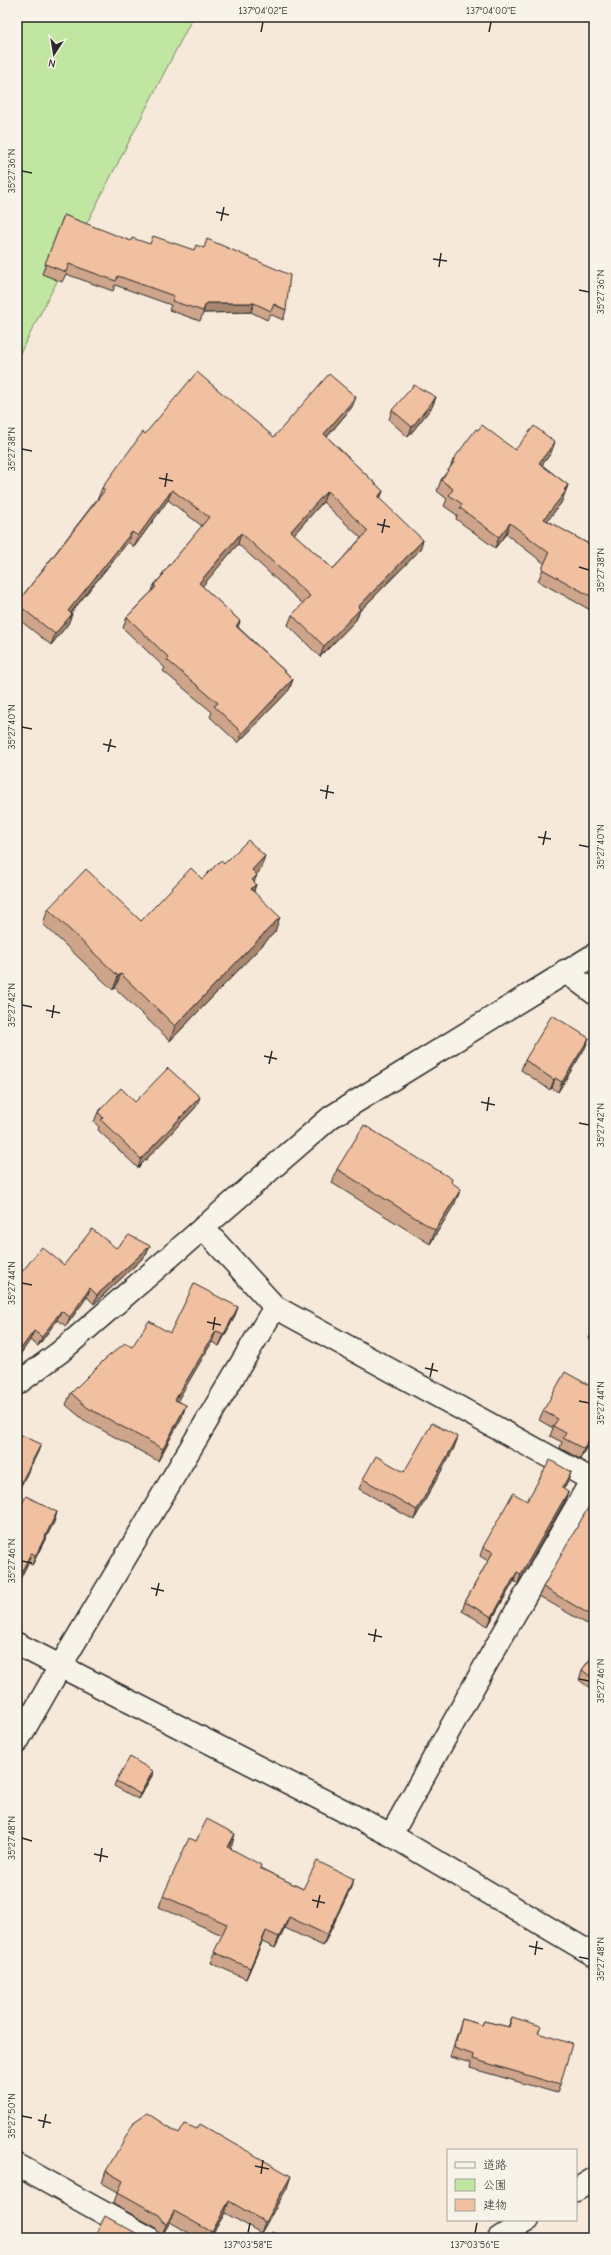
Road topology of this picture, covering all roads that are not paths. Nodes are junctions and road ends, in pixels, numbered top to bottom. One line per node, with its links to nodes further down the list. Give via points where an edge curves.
1 (594, 955): 2 (street)
2 (565, 971): 3 (street); 4 (street, via 331,1117)
3 (594, 993)
4 (203, 1228): 5 (street); 6 (street, via 60,1352)
5 (275, 1307): 7 (street); 9 (street)
6 (17, 1384)
7 (593, 1479): 11 (street)
8 (17, 1644): 9 (street)
9 (61, 1665): 10 (street); 11 (street)
10 (17, 1742)
11 (391, 1835): 12 (street)
12 (594, 1955)
13 (17, 2165): 17 (street)
14 (594, 2179): 15 (street)
15 (577, 2189)
16 (526, 2221): 18 (street)
17 (149, 2238)
18 (498, 2238)

